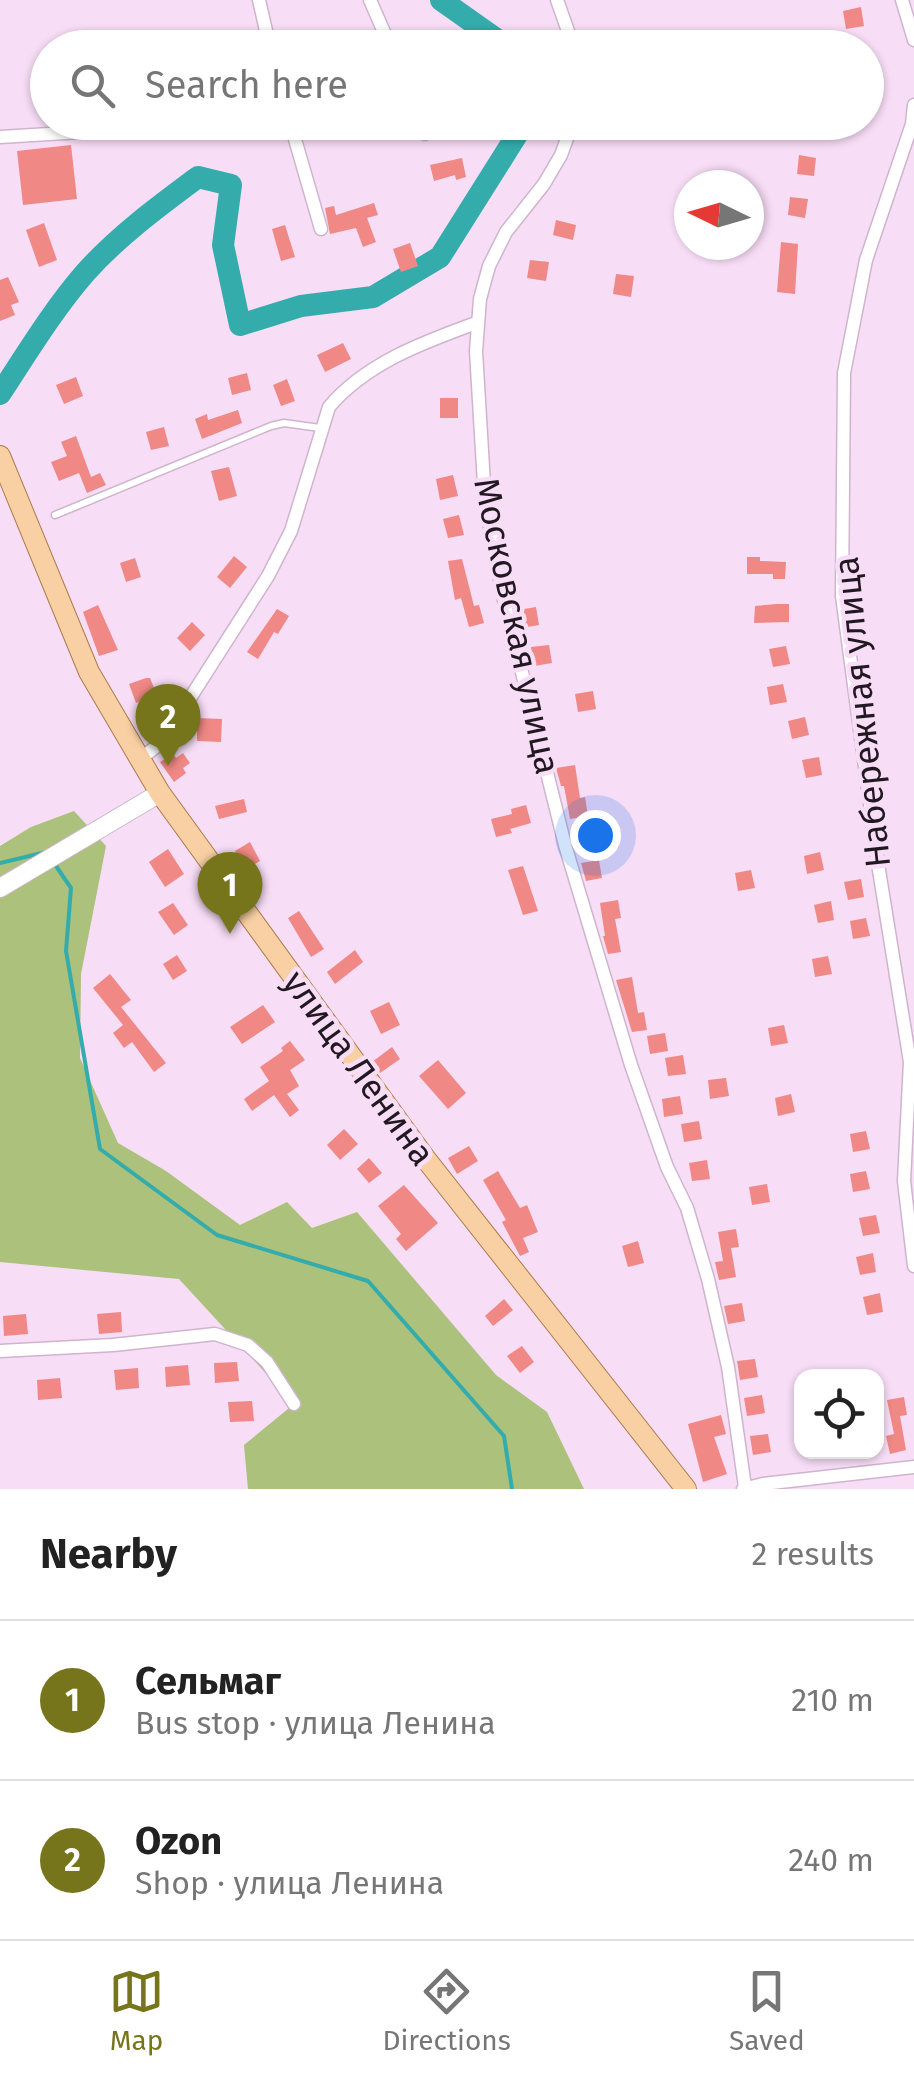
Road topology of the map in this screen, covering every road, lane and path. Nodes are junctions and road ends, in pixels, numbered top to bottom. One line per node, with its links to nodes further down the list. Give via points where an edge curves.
1 (259, 0): 5 (street)
2 (370, 0): 6 (street)
3 (557, 0): 7 (street)
4 (902, 0): 8 (street)
5 (266, 30)
6 (382, 30)
7 (568, 30)
8 (914, 40)
9 (914, 105): 23 (street, Набережная улица, via 866,260 844,373 842,578 910,1062 904,1181)
10 (30, 135): 11 (street)
11 (0, 137)
12 (295, 140): 14 (street)
13 (567, 140): 15 (street, Московская улица, via 498,249)
14 (321, 229)
15 (476, 323): 16 (street, via 380,366 338,396); 27 (street, Московская улица, via 485,501 503,596 620,1028 708,1280)
16 (321, 428): 19 (lane, via 271,426); 20 (street, via 291,532 268,576 162,742)
17 (0, 456): 18 (main road, улица Ленина)
18 (7, 491): 20 (main road, улица Ленина, via 88,672)
19 (55, 514)
20 (139, 760): 21 (main road, улица Ленина)
21 (160, 792): 22 (street); 28 (main road, улица Ленина, via 425,1158)
22 (0, 888)
23 (914, 1266)
24 (0, 1351): 25 (street, via 216,1334 248,1344)
25 (294, 1404)
26 (914, 1467): 27 (street)
27 (744, 1488)
28 (686, 1489)

